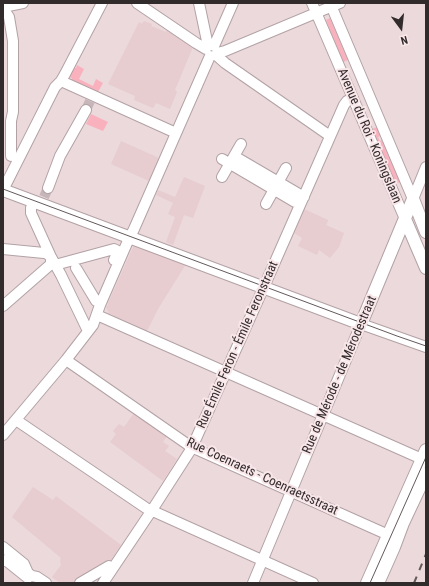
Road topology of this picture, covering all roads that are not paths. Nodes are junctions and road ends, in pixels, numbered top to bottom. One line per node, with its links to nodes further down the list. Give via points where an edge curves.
1 (23, 3): 8 (street)
2 (102, 3): 11 (street)
3 (137, 3): 10 (street)
4 (199, 3): 10 (street)
5 (233, 3): 10 (street)
6 (312, 3): 9 (street, Avenue du Roi - Koningslaan)
7 (334, 4): 9 (street); 25 (street, Avenue du Roi - Koningslaan)
8 (3, 8): 17 (street, via 9,17 13,41 14,112 11,121)
9 (317, 13): 10 (street, via 226,51); 12 (street, Avenue du Roi - Koningslaan)
10 (212, 51): 14 (street); 15 (street, via 225,64)
11 (61, 81): 13 (street); 17 (street, via 54,87)
12 (353, 99): 15 (street, Rue Émile Feron - Émile Feronstraat, via 344,105); 28 (street, Avenue du Roi - Koningslaan)
13 (90, 102): 14 (street); 24 (street, via 60,156)
14 (176, 133): 30 (street, via 134,229)
15 (330, 136): 26 (street, Rue Émile Feron - Émile Feronstraat)
16 (241, 144): 18 (street)
17 (11, 156): 23 (street)
18 (229, 160): 21 (street); 22 (street)
19 (426, 167): 25 (street, Rue de Mérode - de Mérodestraat)
20 (286, 168): 22 (street)
21 (222, 177)
22 (276, 186): 26 (street); 27 (street)
23 (3, 190): 24 (main road)
24 (42, 198): 30 (main road); 32 (street, via 31,208 31,213)
25 (413, 199): 28 (main road, Rue de Mérode - de Mérodestraat); 29 (main road, Avenue du Roi - Koningslaan)
26 (300, 200): 35 (street, Rue Émile Feron - Émile Feronstraat)
27 (266, 204)
28 (405, 219): 34 (main road, Avenue du Roi - Koningslaan); 39 (main road, Rue de Mérode - de Mérodestraat)
29 (426, 232)
30 (122, 246): 32 (street, via 111,244 59,257); 33 (street); 35 (main road); 36 (street); 38 (street)
31 (3, 249): 32 (street, via 46,253)
32 (53, 261): 33 (street); 37 (street); 40 (street)
33 (73, 264): 36 (street)
34 (426, 268)
35 (264, 288): 39 (main road); 43 (street, Rue Émile Feron - Émile Feronstraat)
36 (96, 303): 40 (street, via 88,319)
37 (3, 306)
38 (97, 315): 40 (street, via 93,325); 43 (street)
39 (361, 324): 41 (street); 44 (street, Rue de Mérode - de Mérodestraat)
40 (89, 327): 42 (street)
41 (426, 347)
42 (66, 360): 45 (street); 47 (street, Rue Coenraets - Coenraetsstraat)
43 (226, 372): 44 (street); 47 (street, Rue Émile Feron - Émile Feronstraat)
44 (323, 415): 48 (street); 50 (street, Rue de Mérode - de Mérodestraat)
45 (16, 420): 46 (street); 51 (street)
46 (3, 435)
47 (192, 447): 50 (street, Rue Coenraets - Coenraetsstraat); 51 (street, Rue Émile Feron - Émile Feronstraat)
48 (424, 454): 53 (main road)
49 (426, 474): 52 (main road)
50 (291, 492): 53 (street, Rue Coenraets - Coenraetsstraat); 56 (street, Rue de Mérode - de Mérodestraat)
51 (151, 511): 56 (street); 61 (street, Rue Émile Feron - Émile Feronstraat)
52 (403, 523): 53 (street); 65 (main road)
53 (388, 534): 64 (main road)
54 (3, 547): 57 (street, via 24,564 32,576)
55 (3, 560): 57 (street)
56 (262, 560): 62 (street, Rue de Mérode - de Mérodestraat); 63 (street)
57 (24, 576): 58 (street)
58 (46, 583)
59 (80, 583): 60 (street, via 109,566)
60 (97, 583)
61 (104, 583)
62 (253, 583)
63 (313, 583)
64 (367, 583)
65 (378, 583)

